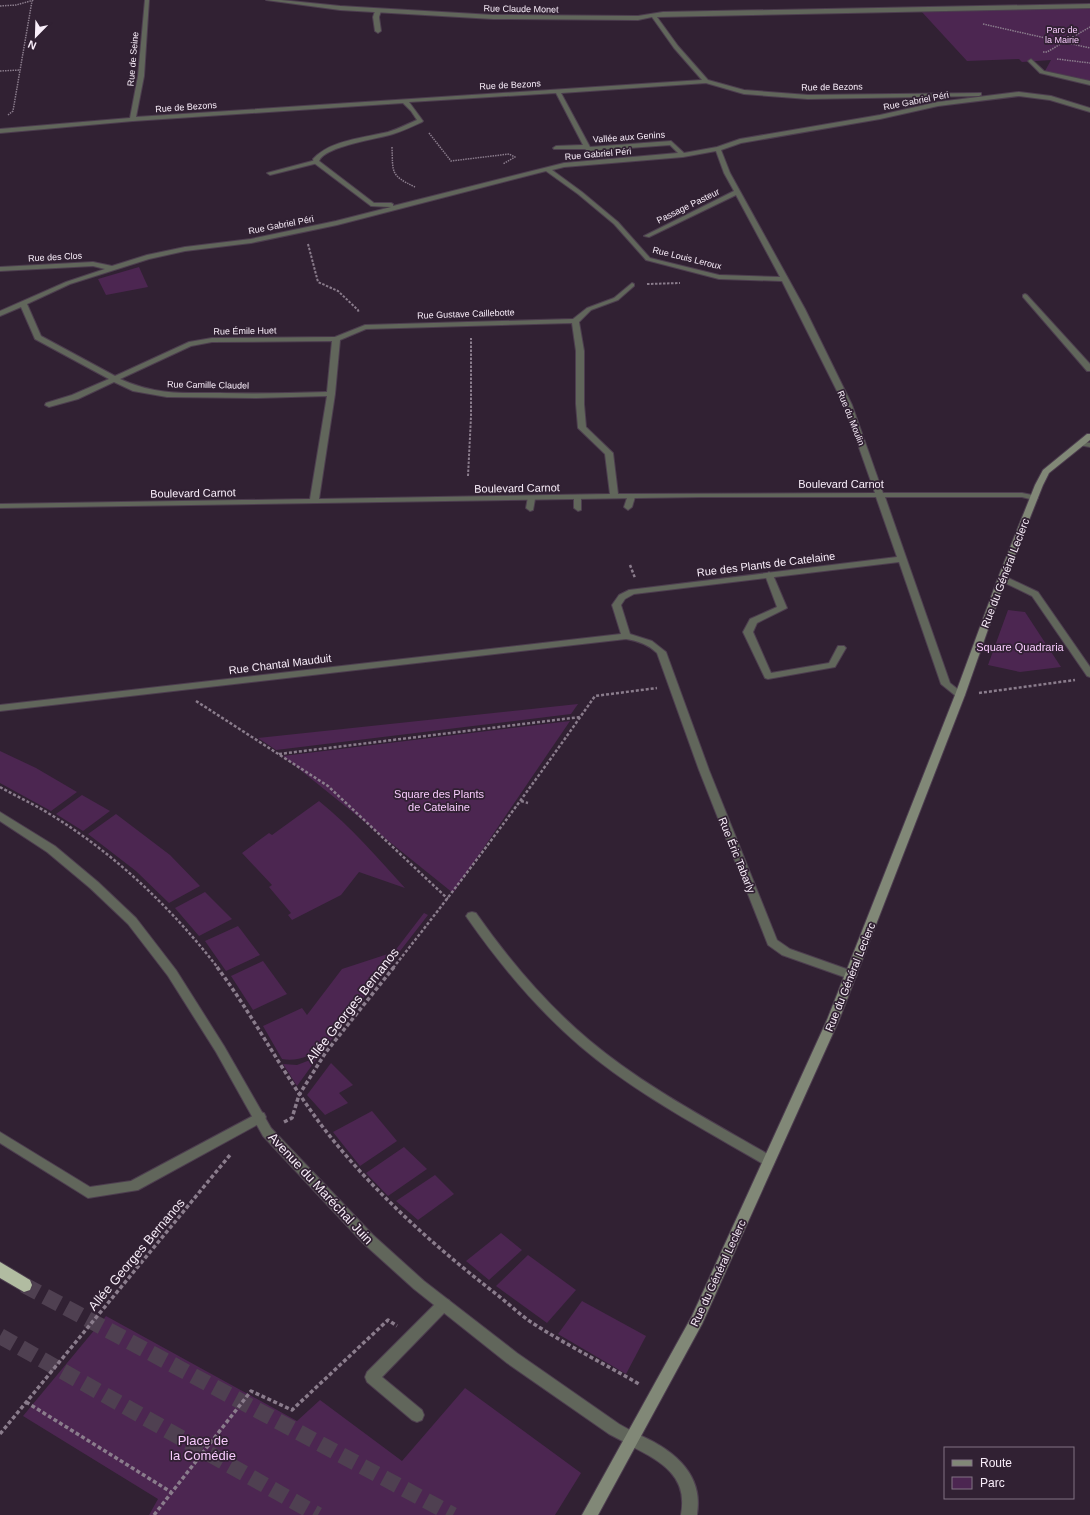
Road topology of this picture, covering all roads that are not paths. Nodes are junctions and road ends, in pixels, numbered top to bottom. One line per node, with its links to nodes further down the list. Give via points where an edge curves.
1 (147, 0): 14 (street, Rue de Seine, via 141,76)
2 (268, 0): 4 (street, Rue Claude Monet)
3 (1090, 6): 5 (street, Rue Claude Monet)
4 (378, 11): 5 (street, Rue Claude Monet, via 493,17 638,18); 6 (street)
5 (653, 15): 8 (street, via 676,47)
6 (378, 31)
7 (1031, 61): 9 (street, via 1042,72)
8 (706, 81): 10 (street, Rue de Bezons); 11 (street, Rue de Bezons, via 744,92 801,97)
9 (1090, 83)
10 (558, 92): 12 (street, Rue de Bezons); 16 (street, Vallée aux Genins)
11 (1019, 94): 13 (street, Rue Gabriel Péri, via 1045,97); 18 (street, Rue Gabriel Péri, via 938,104 740,142)
12 (404, 101): 14 (street, Rue de Bezons); 20 (street, via 420,121 393,132 325,152 318,156)
13 (1090, 110)
14 (133, 119): 15 (street, Rue de Bezons)
15 (0, 131)
16 (587, 146): 17 (street); 19 (street, Vallée aux Genins, via 588,149 671,143)
17 (556, 148)
18 (718, 149): 19 (street, Rue Gabriel Péri); 23 (street, Rue du Moulin)
19 (683, 155): 21 (street, Rue Gabriel Péri, via 578,163)
20 (316, 162): 22 (street); 24 (street, via 373,205)
21 (547, 169): 24 (street, Rue Gabriel Péri); 28 (street, Rue Louis Leroux, via 616,223 648,259 714,276)
22 (270, 174)
23 (737, 192): 25 (street, Passage Pasteur); 28 (street, Rue du Moulin)
24 (401, 207): 26 (street, Rue Gabriel Péri, via 251,241 185,249)
25 (647, 236)
26 (111, 268): 27 (street, Rue des Clos, via 93,264); 31 (street, Rue Gabriel Péri, via 68,283)
27 (0, 269)
28 (785, 280): 41 (street, Rue du Moulin, via 850,411)
29 (632, 285): 33 (street, via 616,299 589,309)
30 (1025, 296): 35 (street)
31 (23, 304): 32 (street, Rue Gabriel Péri); 36 (street, Rue Camille Claudel, via 38,337)
32 (0, 314)
33 (576, 321): 34 (street, Rue Gustave Caillebotte, via 365,327); 42 (street, via 580,352 582,428 609,453)
34 (336, 339): 36 (street, Rue Émile Huet, via 212,340 188,344); 37 (street)
35 (1090, 369)
36 (113, 378): 37 (street, Rue Camille Claudel, via 136,389 167,395); 38 (street, Rue Émile Huet, via 75,397)
37 (331, 394): 46 (street)
38 (49, 406)
39 (1087, 441): 44 (street, Rue du Général Leclerc, via 1046,472)
40 (631, 496): 41 (street, Boulevard Carnot); 42 (street, Boulevard Carnot); 48 (street)
41 (880, 496): 44 (street, Boulevard Carnot, via 1022,495); 51 (street, Rue du Moulin)
42 (614, 497): 43 (street, Boulevard Carnot)
43 (577, 498): 45 (street, Boulevard Carnot); 50 (street)
44 (1034, 498): 53 (street, Rue du Général Leclerc)
45 (531, 499): 46 (street, Boulevard Carnot); 49 (street)
46 (314, 502): 47 (street, Boulevard Carnot)
47 (0, 506)
48 (628, 507)
49 (530, 508)
50 (578, 508)
51 (902, 559): 52 (street, Rue des Plants de Catelaine); 57 (street, Rue du Moulin, via 946,684)
52 (769, 576): 54 (street, Rue des Plants de Catelaine, via 632,592 622,597 616,605); 55 (street, via 782,608 753,621 748,632 768,676 832,665)
53 (1002, 578): 56 (street, via 1035,594); 57 (street, Rue du Général Leclerc)
54 (626, 636): 58 (street, Rue Chantal Mauduit); 61 (street, Rue Éric Tabarly, via 645,640 661,652 704,770 772,942 786,952)
55 (841, 648)
56 (1086, 676)
57 (960, 695): 61 (street, Rue du Général Leclerc)
58 (0, 708)
59 (0, 816): 62 (street, Avenue du Maréchal Juin, via 51,849 132,921 172,973)
60 (472, 916): 64 (street, via 489,941 562,1024 666,1101)
61 (851, 974): 64 (street, Rue du Général Leclerc)
62 (260, 1117): 63 (street, via 133,1186 88,1193); 67 (street, Avenue du Maréchal Juin, via 267,1132 368,1239)
63 (0, 1137)
64 (769, 1161): 69 (street, Rue du Général Leclerc, via 697,1320)
65 (0, 1269): 66 (highway)
66 (24, 1285)
67 (444, 1304): 68 (street, via 372,1377); 69 (street, Avenue du Maréchal Juin, via 512,1358)
68 (417, 1415)
69 (632, 1439): 70 (street, Rue du Général Leclerc); 71 (street, Avenue du Maréchal Juin, via 672,1462 686,1479 691,1499)
70 (590, 1515)
71 (689, 1515)

